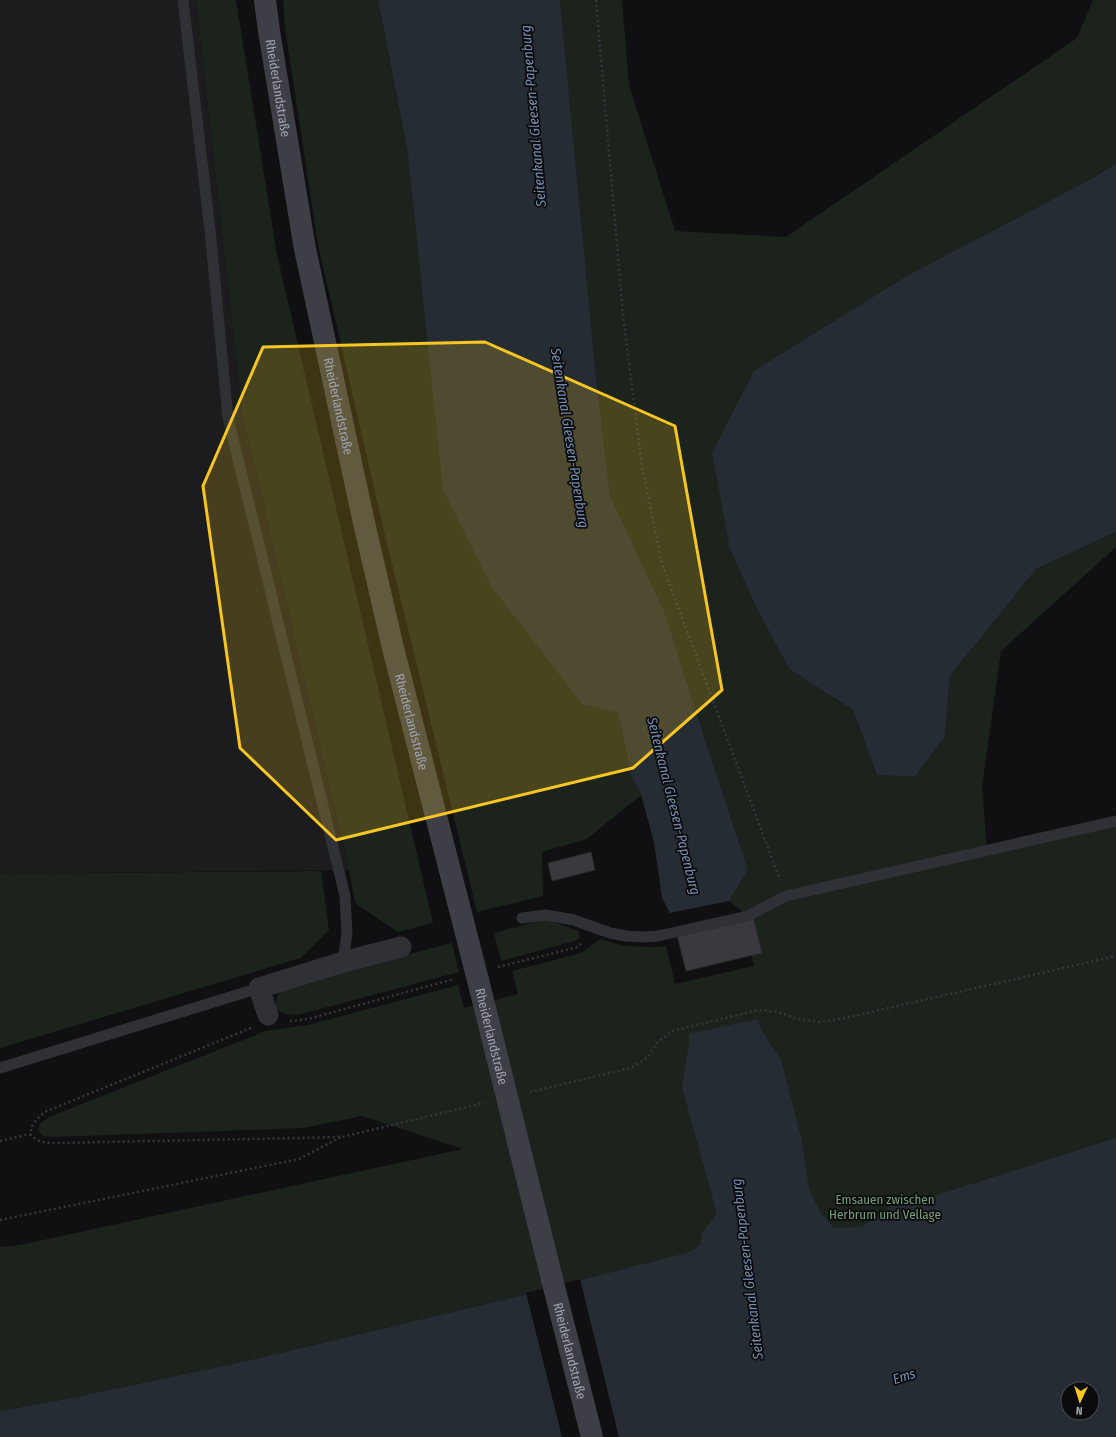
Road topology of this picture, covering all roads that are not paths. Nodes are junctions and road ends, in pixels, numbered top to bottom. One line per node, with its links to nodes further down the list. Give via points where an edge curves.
1 (184, 0): 6 (lane, via 228,418 345,896 347,933)
2 (265, 0): 10 (main road, Rheiderlandstraße, bridge, via 305,249 364,522 393,648)
3 (1116, 821): 4 (lane, via 786,896 748,916 658,936 626,936 574,920 546,915)
4 (522, 918)
5 (401, 947): 6 (street)
6 (343, 962): 7 (street)
7 (259, 988): 8 (street); 9 (lane)
8 (268, 1015)
9 (0, 1068)
10 (592, 1437)

